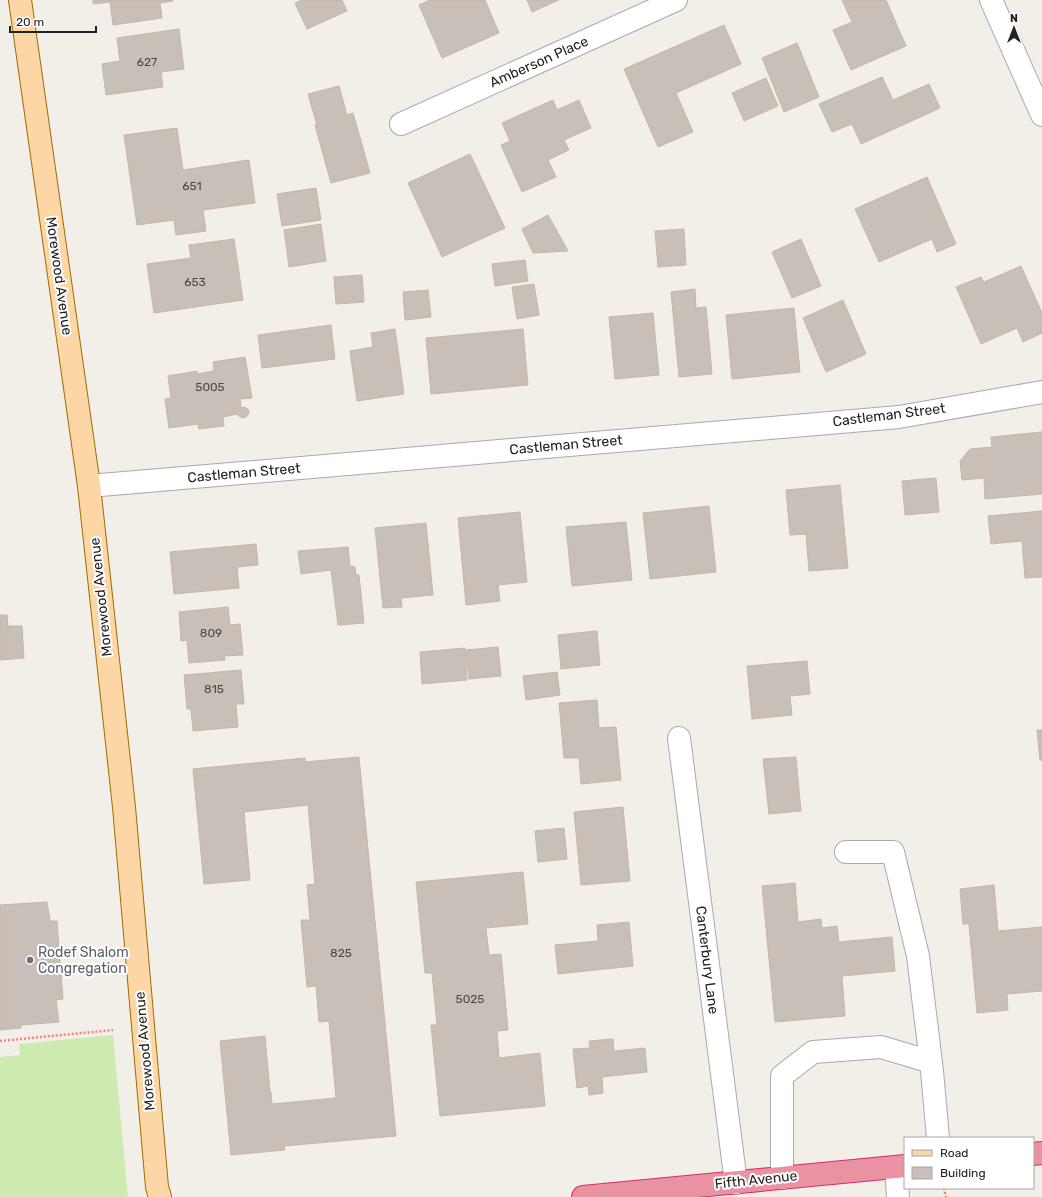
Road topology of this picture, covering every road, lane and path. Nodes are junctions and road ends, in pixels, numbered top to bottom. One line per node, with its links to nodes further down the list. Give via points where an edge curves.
1 (20, 0): 7 (main road, Morewood Avenue)
2 (676, 0): 5 (street, Amberson Place)
3 (991, 0): 4 (street)
4 (1042, 116)
5 (401, 124)
6 (1042, 392): 7 (street, Castleman Street, via 899,417)
7 (89, 486): 17 (main road, Morewood Avenue, via 124,807 157,1187)
8 (679, 738): 16 (street, Canterbury Lane)
9 (846, 852): 12 (street, via 893,852 918,956)
10 (113, 1030): 11 (path)
11 (0, 1041)
12 (931, 1062): 13 (street); 15 (street, via 881,1047 814,1052 788,1071 782,1076)
13 (938, 1137)
14 (900, 1167): 15 (highway, Fifth Avenue); 19 (street)
15 (782, 1178): 16 (highway, Fifth Avenue)
16 (736, 1182): 18 (highway, Fifth Avenue)
17 (160, 1197)
18 (583, 1197)
19 (898, 1197)

